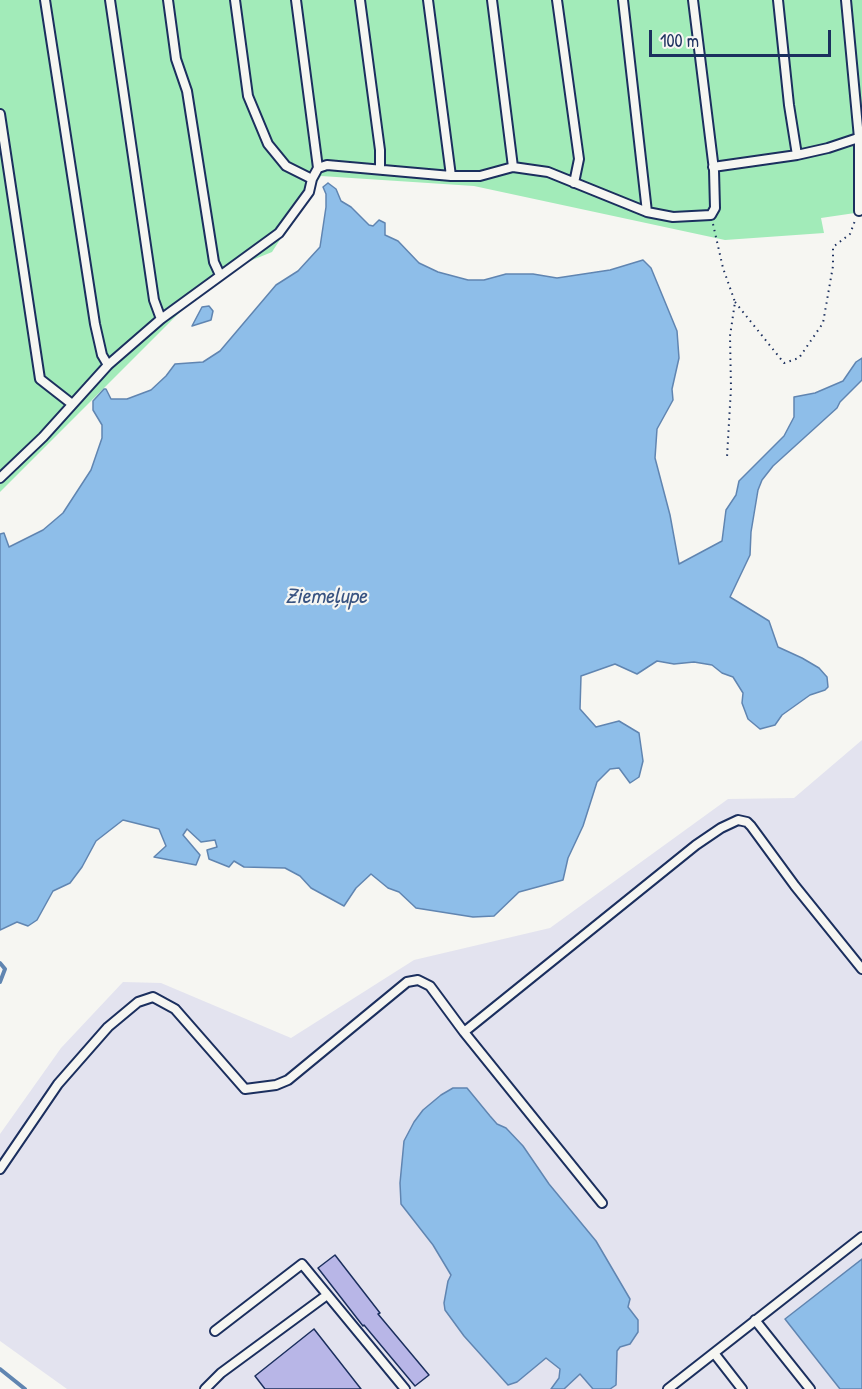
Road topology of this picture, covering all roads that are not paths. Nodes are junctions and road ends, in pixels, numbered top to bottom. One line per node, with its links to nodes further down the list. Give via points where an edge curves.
1 (45, 0): 28 (lane, via 95,324)
2 (111, 0): 27 (lane, via 154,300)
3 (168, 0): 26 (lane)
4 (235, 0): 22 (lane, via 248,96 268,144 286,166)
5 (296, 0): 19 (lane)
6 (360, 0): 20 (lane)
7 (428, 0): 21 (lane)
8 (492, 0): 17 (lane)
9 (557, 0): 23 (lane, via 579,159)
10 (623, 0): 25 (lane)
11 (693, 0): 18 (lane)
12 (778, 0): 16 (lane)
13 (846, 0): 15 (lane)
14 (0, 114): 29 (lane, via 40,379)
15 (860, 137): 16 (lane); 24 (lane)
16 (797, 155): 18 (lane)
17 (513, 167): 21 (lane, via 480,176); 23 (lane, via 548,172)
18 (713, 167): 25 (lane, via 715,208 711,215 673,217)
19 (318, 168): 20 (lane); 22 (lane)
20 (380, 168): 21 (lane)
21 (451, 176)
22 (312, 179): 26 (lane, via 309,192 279,233)
23 (574, 183): 25 (lane)
24 (859, 211)
25 (647, 212)
26 (219, 275): 27 (lane)
27 (160, 319): 28 (lane)
28 (108, 365): 29 (lane)
29 (72, 404): 30 (lane)
30 (0, 478)
31 (862, 969): 32 (lane, via 751,826 738,820 696,846)
32 (464, 1032): 33 (lane, via 430,986 418,980 407,982 288,1080 245,1089 175,1009 153,997 138,1002 108,1027 58,1084); 34 (lane)
33 (0, 1169)
34 (602, 1203)
35 (862, 1237): 37 (lane)
36 (327, 1295): 38 (lane, via 302,1264); 40 (lane, via 221,1373); 41 (lane)
37 (755, 1320): 39 (lane); 44 (lane)
38 (215, 1331)
39 (714, 1353): 42 (lane); 43 (lane)
40 (206, 1389)
41 (405, 1389)
42 (668, 1389)
43 (742, 1389)
44 (810, 1389)

